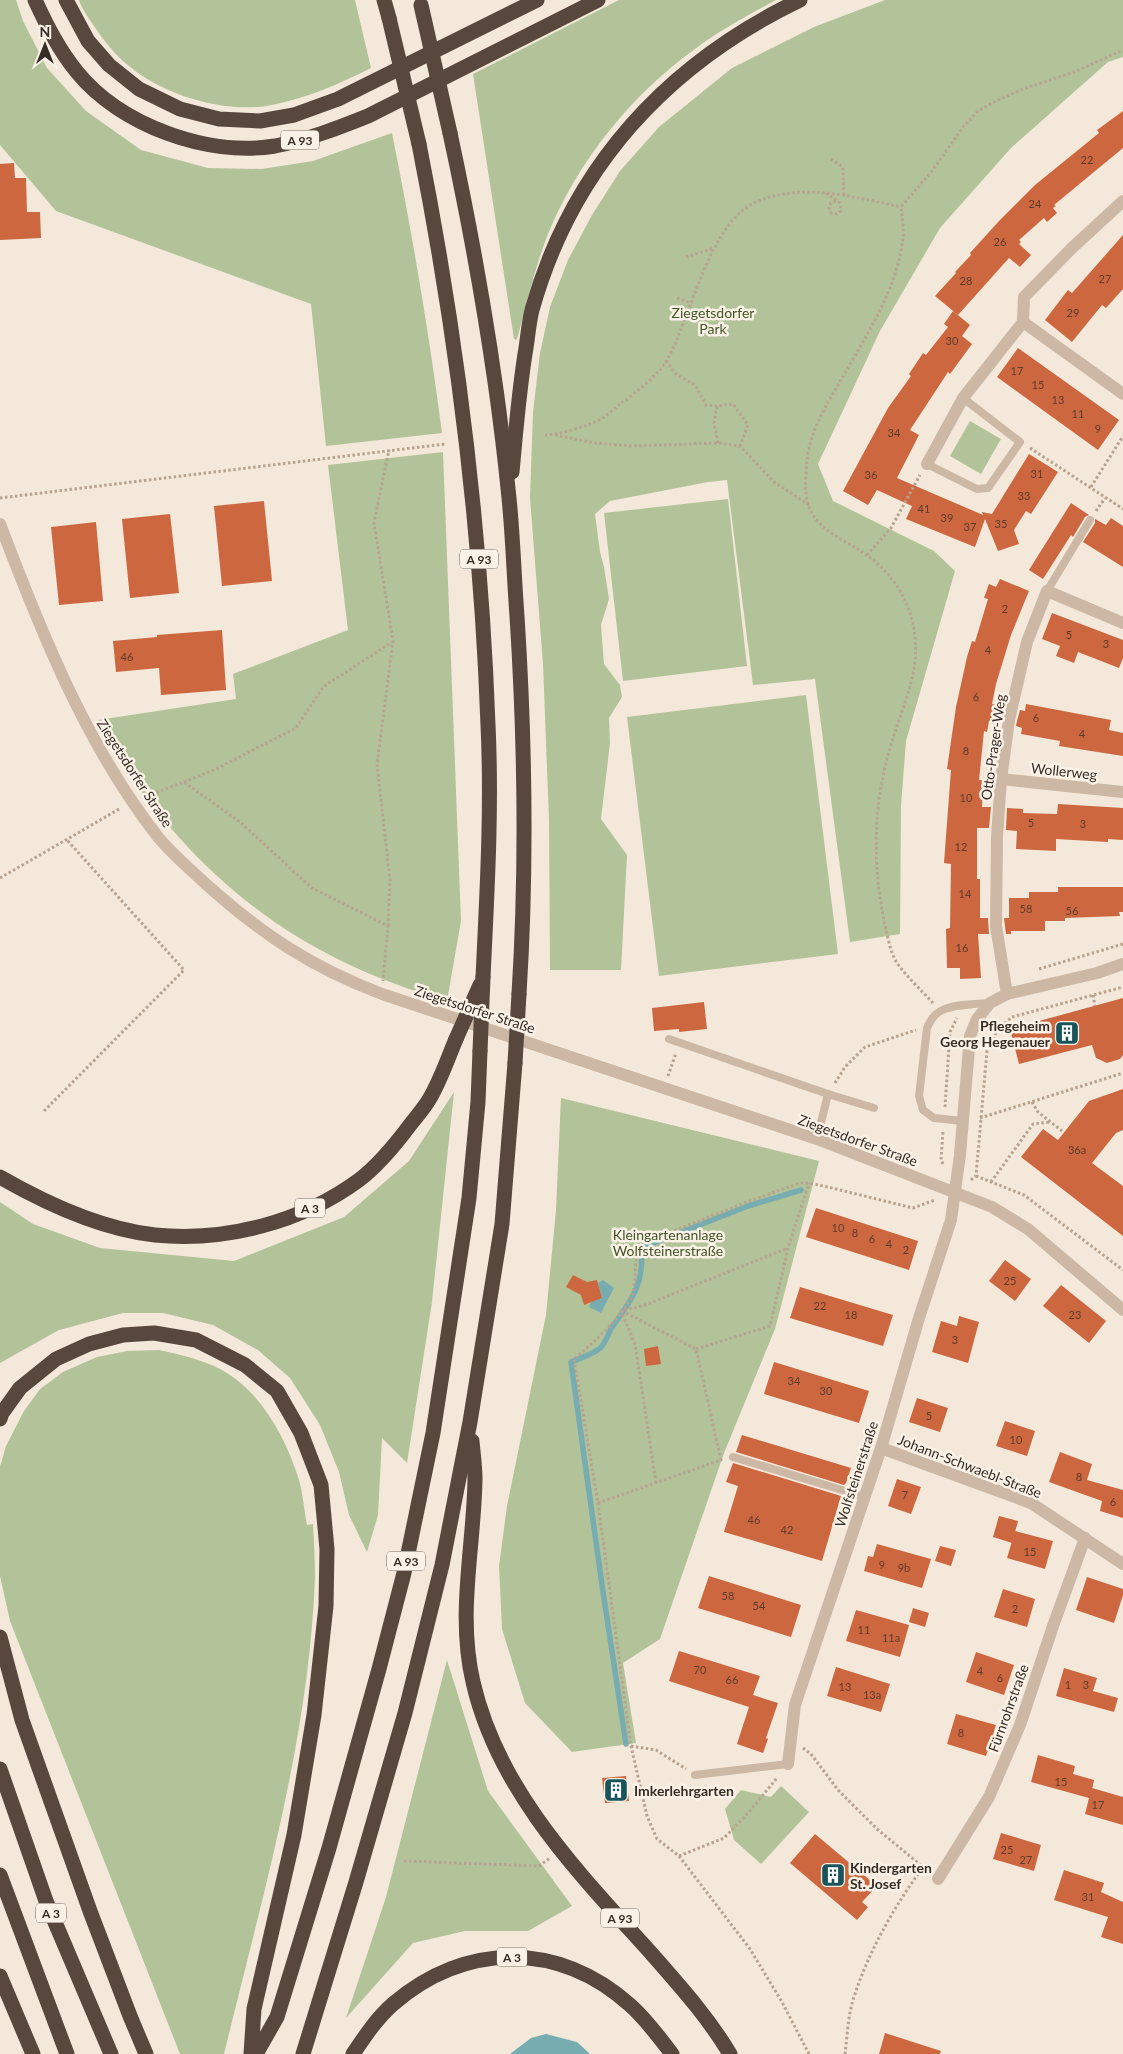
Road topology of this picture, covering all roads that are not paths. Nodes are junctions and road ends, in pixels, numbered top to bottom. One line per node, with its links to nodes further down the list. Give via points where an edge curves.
1 (35, 0): 5 (highway, A 93, via 62,52 109,103 182,139 246,148 298,140 368,116)
2 (66, 0): 4 (highway, A 93, via 88,40 109,65 139,89 180,109 219,119 260,121 294,115 338,99)
3 (384, 0): 21 (highway, A 93, bridge, via 419,144 436,234 463,410 480,566 489,726 489,849)
4 (537, 0)
5 (598, 0)
6 (800, 0): 13 (highway, A 93, via 750,26 676,79 633,122 583,189 554,247 532,311 522,372)
7 (420, 3): 13 (highway, A 93, bridge, via 471,228)
8 (1123, 201): 9 (street, via 1024,297)
9 (1023, 322): 10 (street); 11 (street)
10 (1123, 394)
11 (963, 398): 12 (street); 12 (lane, via 1020,442 988,488 977,489)
12 (927, 464)
13 (509, 499): 33 (highway, A 93, bridge, via 523,719 525,824 519,994 502,1224)
14 (1090, 520): 16 (lane)
15 (0, 524): 28 (street, Ziegetsdorfer Straße, via 46,643 85,722 132,801 159,839 243,917 314,964 382,994)
16 (1047, 591): 17 (street); 18 (street, Otto-Prager-Weg, via 1027,642 1009,720)
17 (1123, 622)
18 (1001, 779): 19 (street, Wollerweg); 22 (street, Otto-Prager-Weg, via 996,926)
19 (1123, 792)
20 (1123, 964): 22 (street)
21 (483, 977): 29 (highway, A 3, bridge, via 430,1098 392,1148 359,1180 320,1204 278,1221 234,1233 154,1235 87,1218); 53 (highway, A 93, bridge, via 478,1102 469,1198 433,1433 404,1573 329,1848 276,2017)
22 (1008, 994): 23 (street)
23 (990, 1003): 27 (street, Wolfsteinerstraße, via 977,1019 970,1036); 27 (lane, via 965,1004 940,1011 927,1028 919,1096 923,1110 934,1118)
24 (669, 1039): 25 (lane)
25 (828, 1094): 26 (lane); 28 (lane)
26 (874, 1108)
27 (963, 1121): 30 (street, Wolfsteinerstraße)
28 (817, 1139): 30 (street, Ziegetsdorfer Straße)
29 (0, 1177)
30 (955, 1192): 31 (street, Ziegetsdorfer Straße, via 992,1207 1028,1229); 34 (street, Wolfsteinerstraße, via 952,1220)
31 (1123, 1310)
32 (0, 1419): 52 (highway, via 20,1388 56,1359 89,1344 123,1335 154,1333 196,1340 246,1365 277,1390 301,1432 322,1485 327,1549 326,1606 314,1715 294,1835 254,2009)
33 (470, 1422): 54 (highway, A 93, via 442,1565 405,1713); 57 (highway, A 93, via 475,1477 466,1585 467,1634 473,1681 482,1716 511,1780 532,1813 560,1850 685,1992)
34 (881, 1448): 36 (street, Wolfsteinerstraße); 37 (street, Johann-Schwaebl-Straße, via 1031,1504)
35 (734, 1457): 36 (lane)
36 (864, 1497): 42 (street, Wolfsteinerstraße, via 794,1705)
37 (1085, 1538): 38 (street, Johann-Schwaebl-Straße); 46 (street, Fürnrohrstraße, via 1016,1734 989,1797)
38 (1123, 1564)
39 (0, 1637): 41 (highway)
40 (0, 1674): 41 (highway)
41 (22, 1720): 51 (highway, via 90,1911)
42 (788, 1764): 44 (lane)
43 (0, 1769): 50 (highway, A 3, via 46,1901)
44 (694, 1775)
45 (0, 1875): 49 (highway, A 3)
46 (938, 1879)
47 (0, 1976): 48 (highway)
48 (33, 2054)
49 (67, 2054)
50 (111, 2054)
51 (146, 2054)
52 (251, 2054)
53 (256, 2054)
54 (303, 2054)
55 (353, 2054): 56 (highway, A 3, via 392,2005 422,1982 452,1968 504,1957 538,1958 570,1966 601,1982 631,2005)
56 (672, 2054)
57 (730, 2054)

